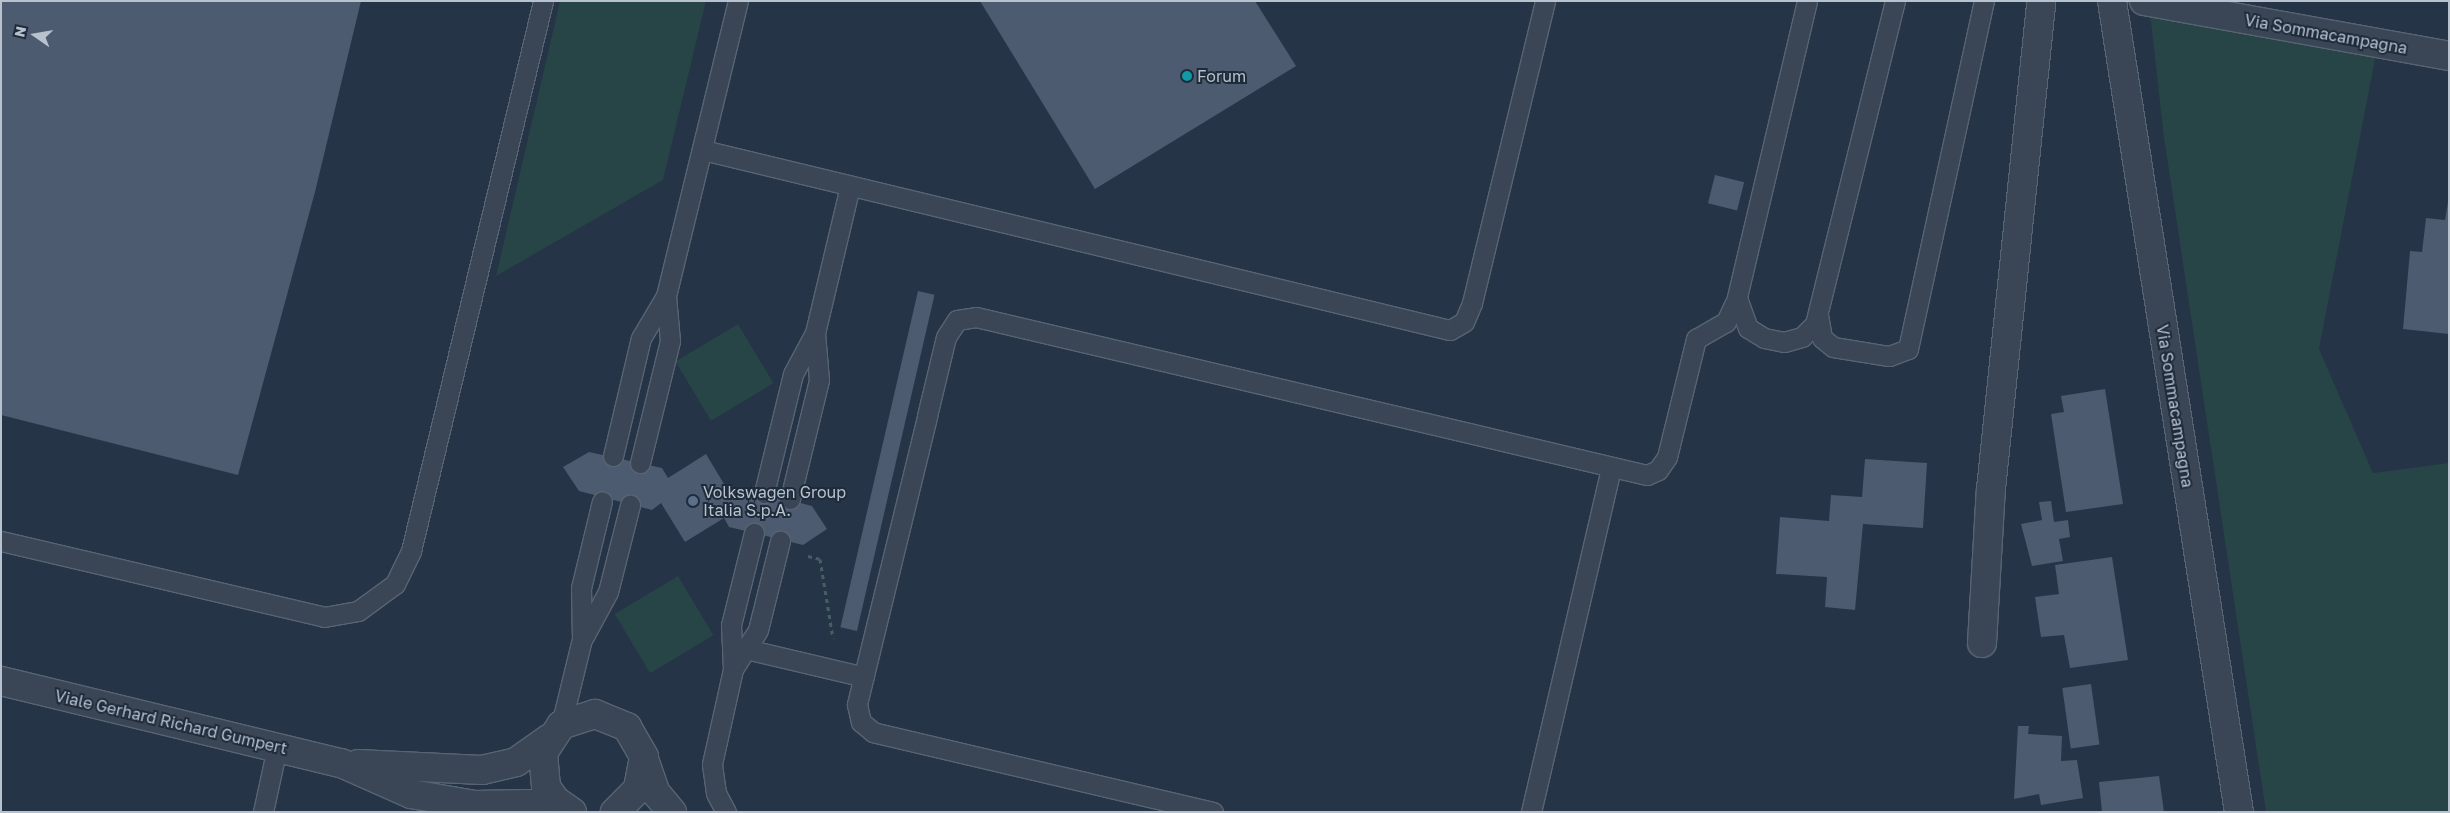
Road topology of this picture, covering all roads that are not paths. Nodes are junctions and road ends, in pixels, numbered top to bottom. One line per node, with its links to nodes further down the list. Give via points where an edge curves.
1 (543, 1): 26 (lane, via 411,551 404,572 385,595 343,615 304,615)
2 (738, 1): 11 (lane)
3 (1545, 1): 12 (lane, via 1472,303 1458,328 1435,328)
4 (1807, 1): 14 (lane)
5 (1895, 1): 15 (lane)
6 (1984, 1): 15 (lane, via 1908,349 1889,356 1833,346 1822,338)
7 (2041, 1): 28 (street, via 2032,122 1990,489)
8 (2112, 1): 44 (street, Via Sommacampagna)
9 (2144, 1): 10 (street, Via Sommacampagna)
10 (2449, 56)
11 (703, 150): 12 (lane); 13 (lane)
12 (850, 186): 16 (lane)
13 (666, 296): 17 (lane, via 641,338); 18 (lane, via 670,341)
14 (1737, 298): 15 (lane, via 1748,328 1774,340 1802,337); 19 (lane, via 1726,322 1696,339 1663,464 1647,475)
15 (1818, 315)
16 (815, 333): 20 (lane, via 793,374); 21 (lane, via 819,380)
17 (613, 456)
18 (640, 463)
19 (1611, 468): 31 (lane, via 966,317 957,320 946,337); 43 (lane)
20 (764, 494)
21 (790, 499)
22 (602, 501): 27 (lane, via 581,588)
23 (630, 506): 27 (lane, via 608,592)
24 (754, 533): 30 (lane, via 731,625)
25 (780, 540): 29 (lane, via 758,630)
26 (1, 541)
27 (582, 639): 33 (lane)
28 (1982, 643)
29 (746, 649): 30 (lane); 31 (lane)
30 (733, 669): 41 (lane, via 712,764 716,793)
31 (864, 677): 42 (lane, via 857,714 873,732)
32 (1, 681): 34 (street, Viale Gerhard Richard Gumpert)
33 (556, 731): 35 (street, Viale Gerhard Richard Gumpert, via 577,716 612,717 627,727); 36 (street, Viale Gerhard Richard Gumpert, via 516,762 482,770); 37 (street, via 542,770 556,801)
34 (277, 747): 36 (street, Viale Gerhard Richard Gumpert); 38 (lane)
35 (644, 757): 39 (street, via 638,789); 40 (street, via 656,793)
36 (341, 763): 37 (street, Viale Gerhard Richard Gumpert, via 411,794 475,805 529,804)
37 (570, 811)
38 (263, 812)
39 (615, 812)
40 (672, 812)
41 (726, 812)
42 (1213, 812)
43 (1531, 812)
44 (2239, 812)

